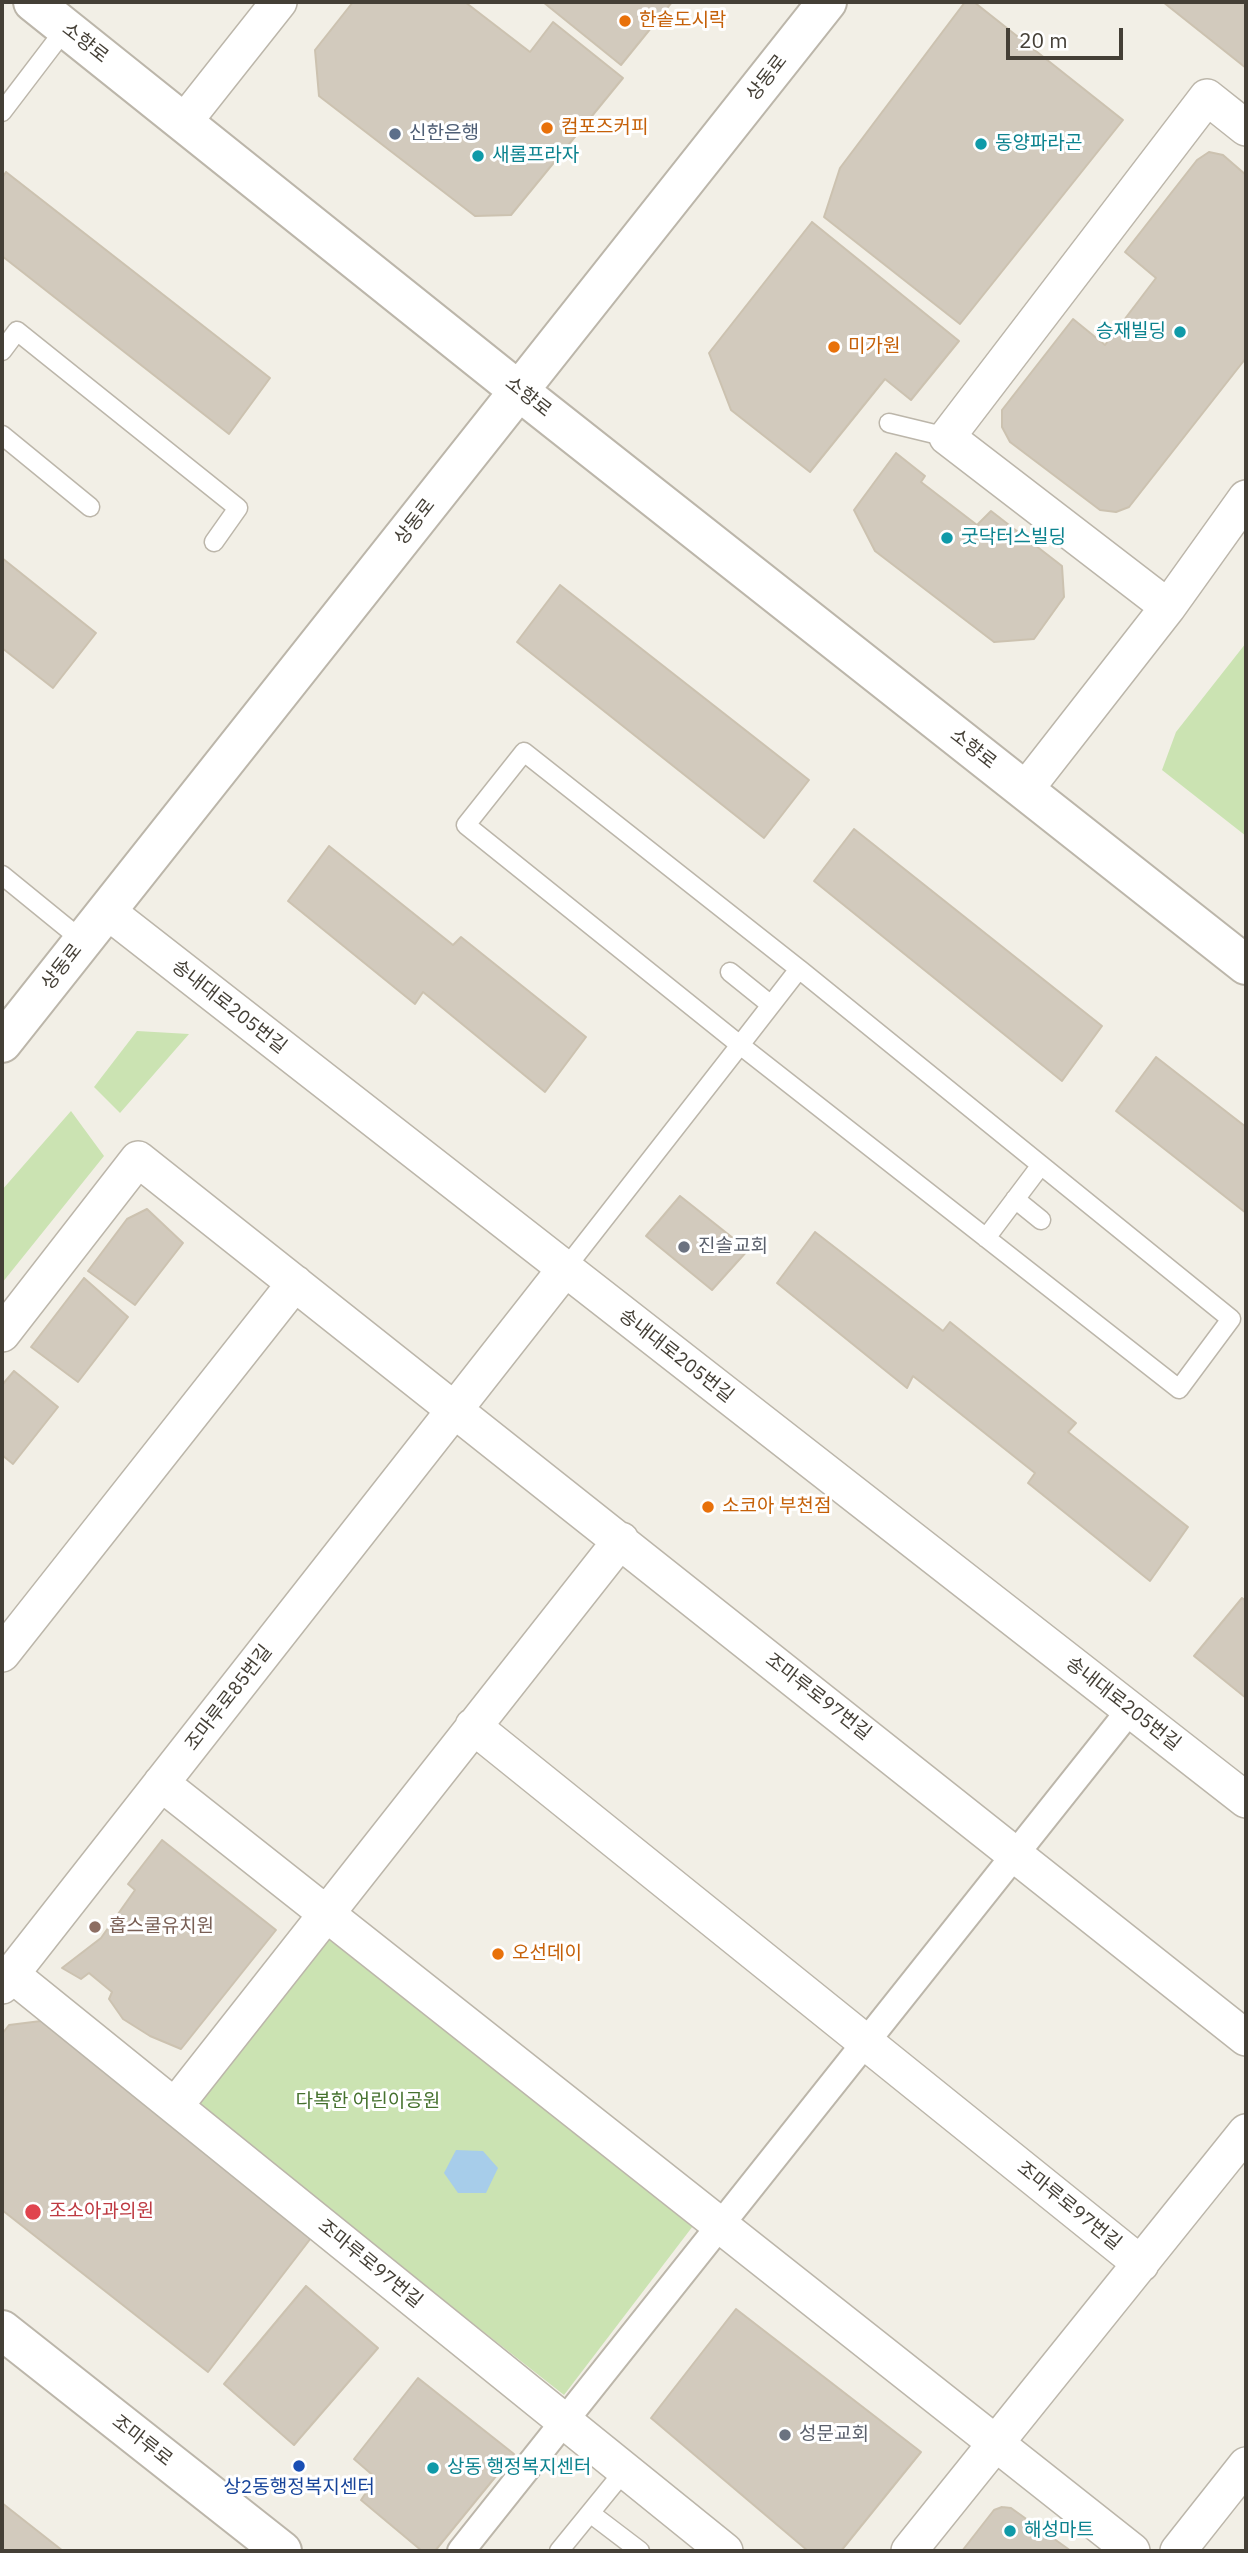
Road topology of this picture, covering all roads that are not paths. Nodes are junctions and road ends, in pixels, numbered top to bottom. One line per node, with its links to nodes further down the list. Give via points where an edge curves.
1 (33, 2): 4 (street, 소향로)
2 (279, 2): 6 (street)
3 (827, 2): 9 (street, 상동로)
4 (66, 28): 5 (lane); 6 (street, 소향로)
5 (2, 112)
6 (184, 122): 9 (street, 소향로)
7 (1246, 128): 12 (street, via 1207,97)
8 (2, 351): 15 (lane, via 17,331 238,508)
9 (519, 391): 17 (street, 소향로); 19 (street, 상동로)
10 (889, 423): 12 (lane)
11 (2, 435): 14 (lane)
12 (947, 436): 16 (street)
13 (1246, 498): 16 (street)
14 (90, 507)
15 (214, 542)
16 (1168, 607): 17 (street)
17 (1026, 790): 21 (street, 소향로)
18 (2, 875): 20 (lane)
19 (107, 911): 20 (street, 상동로); 31 (street, 송내대로205번길)
20 (83, 941): 25 (street, 상동로)
21 (1246, 965)
22 (799, 969): 24 (lane); 26 (lane, via 524,752 466,825); 27 (lane)
23 (730, 972): 24 (lane)
24 (771, 1005): 26 (lane)
25 (2, 1043)
26 (740, 1045): 30 (lane); 31 (lane)
27 (1041, 1165): 28 (lane); 30 (lane, via 1231,1319 1179,1389)
28 (1015, 1199): 29 (lane); 30 (lane)
29 (1041, 1220)
30 (986, 1238)
31 (565, 1269): 34 (street, 조마루로85번길); 37 (street, 송내대로205번길)
32 (295, 1283): 33 (street, via 138,1159); 34 (street); 36 (street)
33 (2, 1334)
34 (456, 1409): 35 (street, 조마루로97번길); 39 (street, 조마루로85번길)
35 (621, 1540): 38 (street); 41 (street, 조마루로97번길)
36 (2, 1654)
37 (1130, 1710): 40 (street, 송내대로205번길); 41 (street)
38 (473, 1727): 42 (street); 45 (street, 조마루로97번길)
39 (161, 1783): 42 (street); 43 (street, 조마루로85번길)
40 (1246, 1800)
41 (1016, 1854): 44 (street, 조마루로97번길); 45 (street)
42 (326, 1914): 46 (street); 48 (street)
43 (6, 1980): 46 (street, 조마루로97번길)
44 (1246, 2038)
45 (866, 2042): 48 (street); 49 (street, 조마루로97번길)
46 (175, 2106): 51 (street, 조마루로97번길)
47 (1246, 2132): 49 (street, 조마루로97번길)
48 (720, 2225): 51 (street); 52 (street)
49 (1141, 2264): 52 (street, 조마루로97번길)
50 (2, 2330): 56 (street, 조마루로)
51 (564, 2421): 54 (street, 조마루로97번길); 57 (street)
52 (997, 2444): 61 (street, 조마루로97번길); 62 (street)
53 (1246, 2465): 63 (street)
54 (625, 2470): 55 (lane); 60 (street, 조마루로97번길)
55 (590, 2513): 58 (lane); 59 (lane)
56 (282, 2551)
57 (461, 2551)
58 (559, 2551)
59 (640, 2551)
60 (725, 2551)
61 (909, 2551)
62 (1132, 2551)
63 (1178, 2551)

